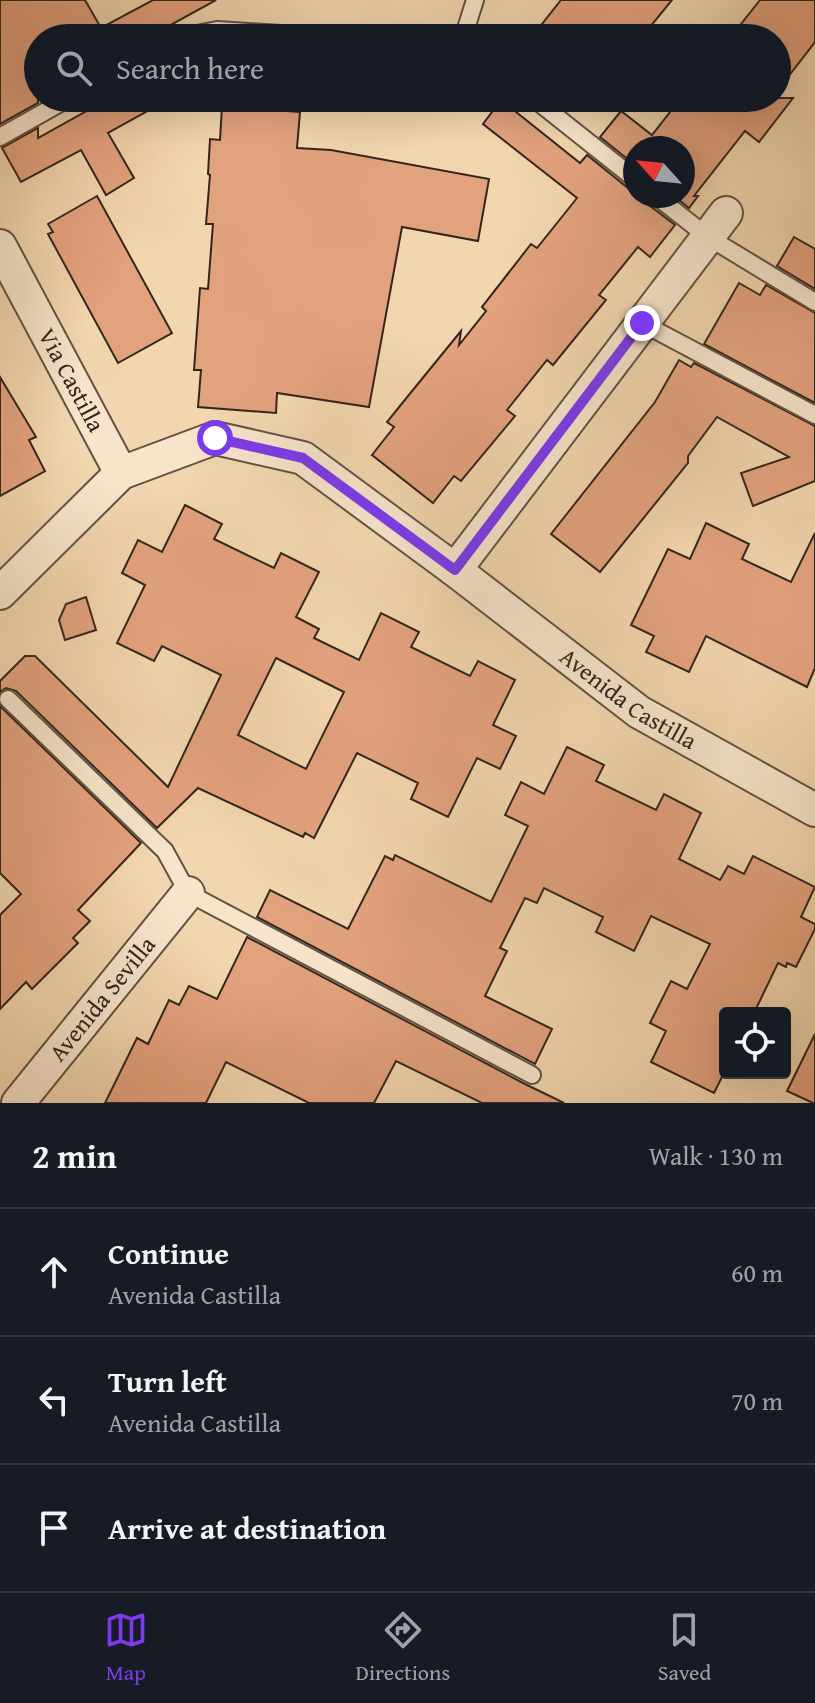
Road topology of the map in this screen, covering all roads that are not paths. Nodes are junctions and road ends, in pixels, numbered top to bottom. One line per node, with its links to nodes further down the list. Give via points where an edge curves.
1 (475, 0): 2 (lane)
2 (467, 24)
3 (44, 112): 5 (lane)
4 (551, 112): 6 (lane)
5 (0, 137)
6 (623, 169)
7 (681, 208): 8 (lane)
8 (717, 225): 10 (lane); 11 (street)
9 (0, 246): 13 (street, Via Castilla)
10 (815, 302)
11 (642, 323): 12 (lane); 14 (street)
12 (815, 415)
13 (121, 473): 14 (street, Avenida Castilla, via 215,438 303,458); 15 (street, Avenida Castilla)
14 (455, 570): 17 (street, Avenida Castilla, via 639,712)
15 (0, 593)
16 (8, 699): 18 (lane, via 165,851)
17 (815, 810)
18 (188, 893): 19 (lane); 20 (street, Avenida Sevilla)
19 (532, 1075)
20 (18, 1103)

